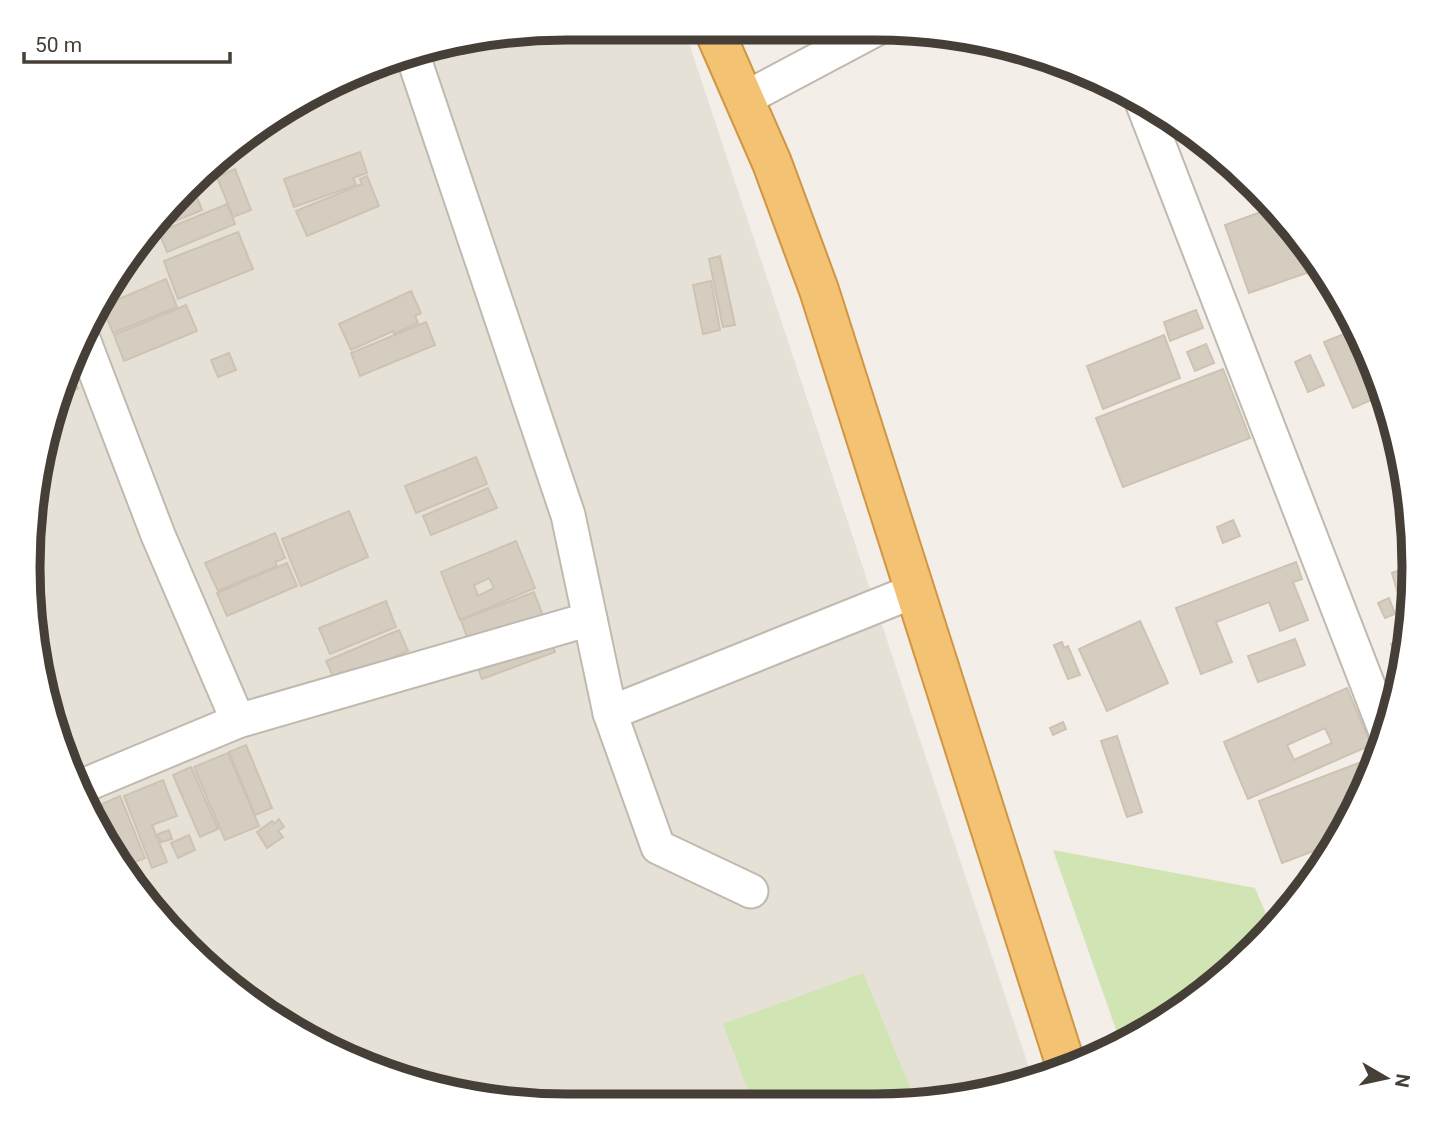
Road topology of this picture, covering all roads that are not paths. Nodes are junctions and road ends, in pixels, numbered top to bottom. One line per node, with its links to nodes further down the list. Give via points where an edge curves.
1 (718, 40): 4 (highway)
2 (855, 40): 4 (street)
3 (415, 63): 8 (street, via 568,515)
4 (744, 99): 7 (highway, via 819,290)
5 (1149, 118): 10 (street)
6 (87, 350): 11 (street, via 158,535)
7 (914, 591): 9 (street); 14 (highway)
8 (590, 619): 9 (street); 11 (street)
9 (610, 713): 13 (street, via 658,847)
10 (1380, 716)
11 (238, 721): 12 (street)
12 (87, 784)
13 (751, 891)
14 (1064, 1059)

